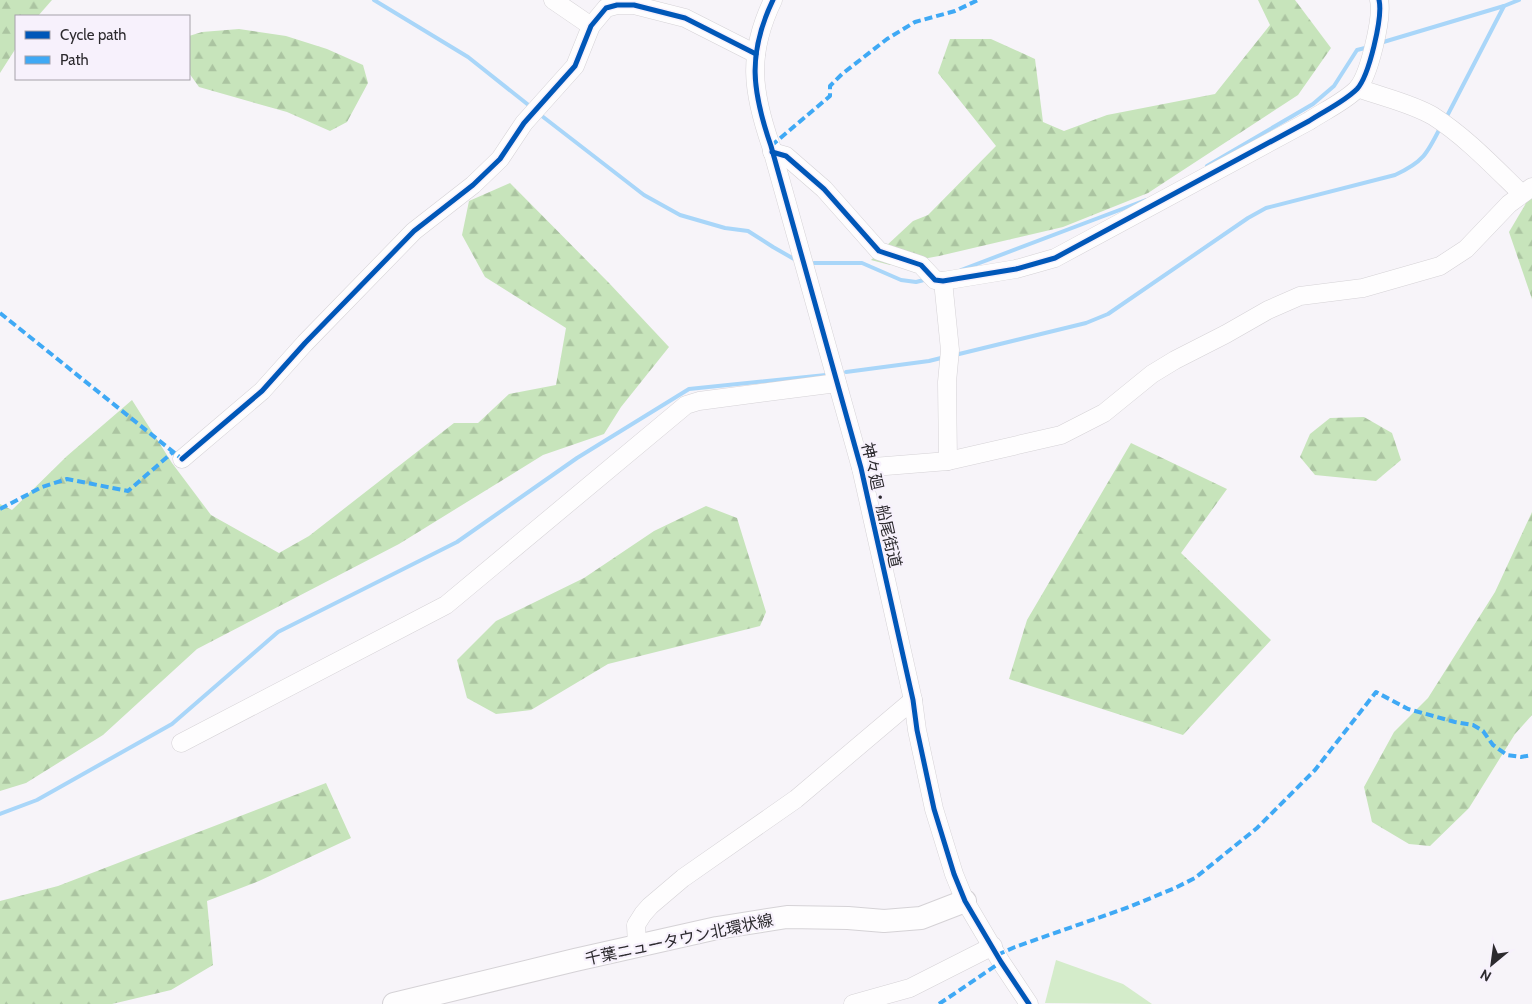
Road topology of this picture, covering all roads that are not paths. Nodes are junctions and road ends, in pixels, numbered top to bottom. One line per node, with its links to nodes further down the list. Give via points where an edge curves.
1 (553, 0): 4 (street)
2 (773, 0): 5 (street, 神々廻・船尾街道, via 758,36)
3 (1379, 0): 6 (street, via 1376,36)
4 (591, 26): 5 (street, via 606,8 634,6 685,18); 11 (street, via 575,66 524,124 500,159 473,185 414,231 262,391)
5 (756, 54): 7 (street, 神々廻・船尾街道, via 759,112)
6 (1358, 88): 8 (street, via 1422,110); 9 (street, via 1309,121 1055,258 1016,269)
7 (772, 152): 9 (street, via 786,156 824,189 879,251 921,265); 10 (street, 神々廻・船尾街道)
8 (1527, 190): 12 (street, via 1466,249 1440,266 1363,288 1300,296 1175,360 1152,374 1104,413 1061,435)
9 (935, 277): 12 (street, via 950,350 946,382)
10 (836, 378): 13 (street, 神々廻・船尾街道); 15 (street, via 686,406 446,605)
11 (182, 460)
12 (948, 461): 13 (street)
13 (861, 468): 14 (street, 神々廻・船尾街道)
14 (913, 700): 16 (street, 神々廻・船尾街道, via 934,808); 17 (street, via 796,799 683,878 650,906 636,925)
15 (181, 743)
16 (965, 901): 17 (main road, 千葉ニュータウン北環状線, via 921,918 787,917); 18 (street, 神々廻・船尾街道)
17 (636, 946): 19 (main road, 千葉ニュータウン北環状線)
18 (993, 946): 20 (street, via 910,988); 21 (street, 神々廻・船尾街道)
19 (394, 1004)
20 (853, 1004)
21 (1029, 1004)

